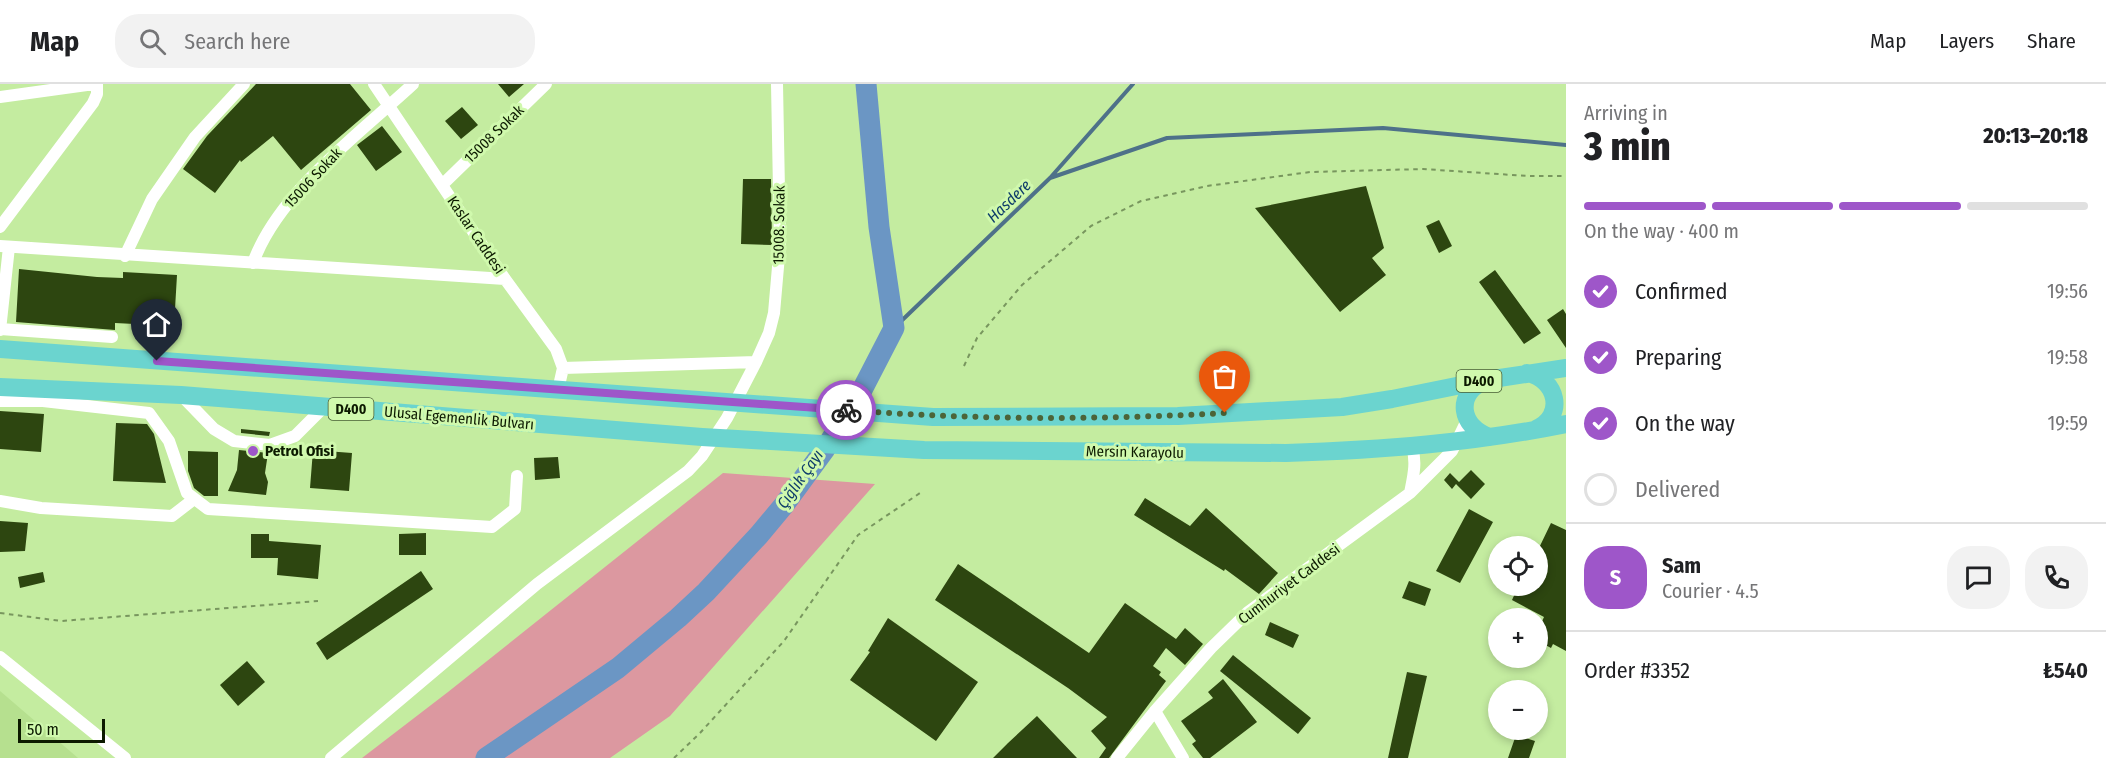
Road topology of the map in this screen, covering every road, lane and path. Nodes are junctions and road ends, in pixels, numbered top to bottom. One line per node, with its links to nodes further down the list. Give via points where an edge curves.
1 (96, 84): 7 (street); 11 (street, via 93,103)
2 (244, 84): 13 (street, via 195,137 152,199)
3 (374, 84): 8 (street, Kaslar Caddesi)
4 (412, 84): 8 (street, 15006 Sokak)
5 (546, 84): 10 (street, 15008 Sokak)
6 (777, 84): 19 (street, 15008. Sokak, via 777,293 769,333)
7 (0, 97)
8 (390, 106): 10 (street, Kaslar Caddesi); 14 (street, 15006 Sokak, via 348,141 295,195 265,235)
9 (1566, 176): 20 (path, via 1423,169 1310,172 1207,186 1141,201 1091,226 1022,285 977,338)
10 (442, 185): 15 (street, Kaslar Caddesi)
11 (0, 227)
12 (4, 247): 13 (street); 16 (street)
13 (125, 256): 14 (street)
14 (253, 263): 15 (street)
15 (505, 279): 21 (street, Kaslar Caddesi, via 556,349)
16 (0, 329): 17 (street)
17 (112, 337)
18 (0, 349): 26 (highway, D400)
19 (756, 362): 21 (street); 49 (street, 15008. Sokak, via 714,440 688,471 537,584)
20 (964, 366)
21 (563, 368): 26 (street)
22 (1566, 368): 23 (highway, D400)
23 (1527, 373): 24 (highway, D400); 28 (highway, via 1545,380)
24 (1486, 380): 26 (highway, D400, via 1342,407 1178,416 933,417); 32 (highway, via 1470,391 1466,400)
25 (0, 387): 27 (highway, Ulusal Egemenlik Bulvarı / D400)
26 (558, 390)
27 (181, 395): 30 (highway, Ulusal Egemenlik Bulvarı / D400); 30 (street, via 214,429 234,441 270,445 294,436)
28 (1554, 395): 31 (street); 34 (highway, via 1555,405 1548,421)
29 (0, 401): 42 (street, via 43,401 149,413 169,441 187,493)
30 (324, 406): 35 (highway, Ulusal Egemenlik Bulvarı / D400)
31 (1566, 412)
32 (1467, 420): 36 (highway, via 1480,434); 37 (street, Cumhuriyet Caddesi)
33 (1566, 424): 34 (highway, Mersin Karayolu / D400)
34 (1532, 431): 36 (highway, Mersin Karayolu / D400)
35 (702, 437): 38 (highway, Mersin Karayolu / D400, via 924,450 1286,453)
36 (1490, 437): 37 (highway, Mersin Karayolu / D400)
37 (1460, 444): 38 (highway, Mersin Karayolu / D400); 41 (street, Cumhuriyet Caddesi)
38 (1412, 447): 41 (street, via 1415,467)
39 (517, 476): 42 (street, via 515,509 492,527 208,509)
40 (923, 491): 50 (path, via 858,535 784,641)
41 (1410, 493): 47 (street, Cumhuriyet Caddesi, via 1248,612)
42 (194, 499): 43 (street, via 172,516 41,508)
43 (0, 501)
44 (318, 601): 45 (path, via 61,621)
45 (0, 613)
46 (0, 657): 48 (street)
47 (1155, 711): 51 (street, Cumhuriyet Caddesi); 52 (street)
48 (125, 758)
49 (331, 758)
50 (674, 758)
51 (1117, 758)
52 (1184, 758)

